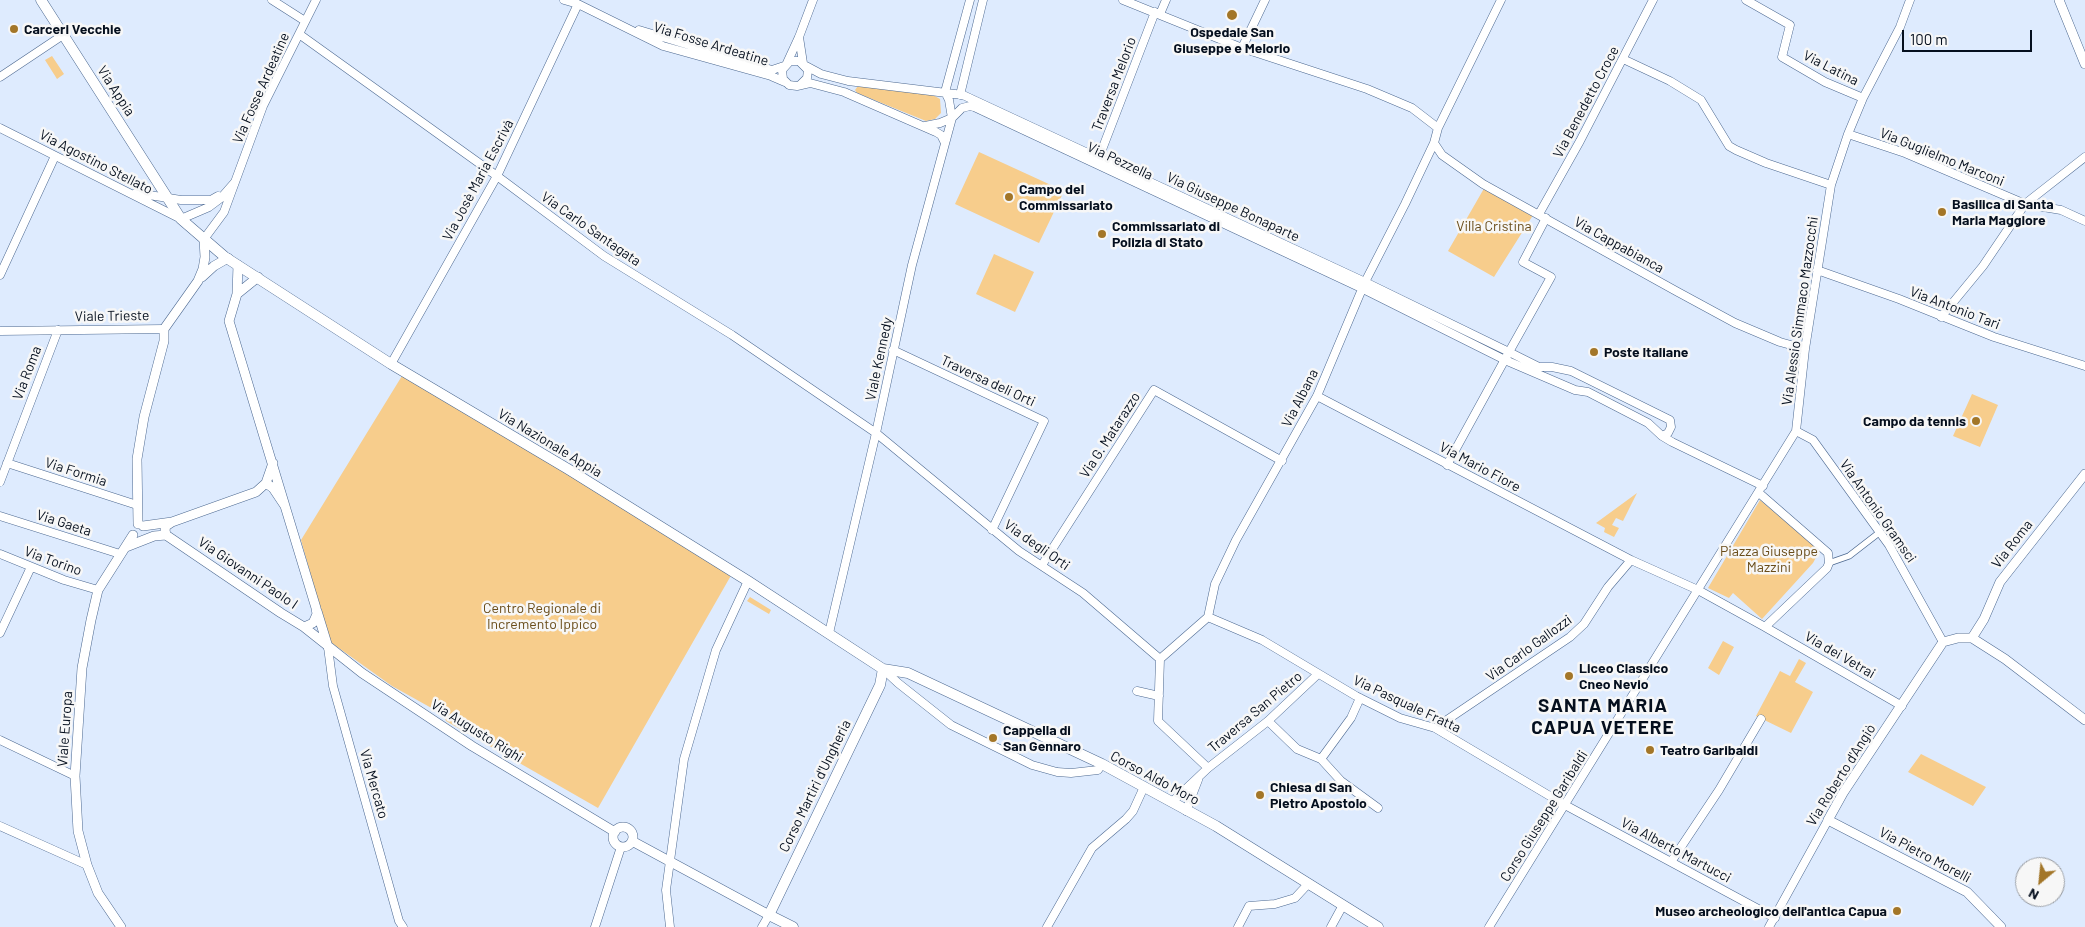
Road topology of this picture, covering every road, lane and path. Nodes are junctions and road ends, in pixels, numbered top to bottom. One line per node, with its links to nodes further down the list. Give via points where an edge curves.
1 (41, 0): 21 (main road, Via Appia)
2 (272, 0): 19 (street)
3 (316, 0): 19 (street, Via Fosse Ardeatine)
4 (564, 0): 16 (street, Via Fosse Ardeatine)
5 (813, 0): 22 (street)
6 (970, 0): 33 (street)
7 (983, 0): 34 (street)
8 (1123, 0): 17 (street)
9 (1166, 0): 17 (street, Traversa Melorio)
10 (1265, 0): 23 (street)
11 (1501, 0): 39 (street, Via Albana)
12 (1654, 0): 24 (street, Via Benedetto Croce)
13 (1746, 0): 35 (street, Via Latina, via 1790,25 1782,57 1825,82)
14 (1910, 0): 35 (street, Via Alessio Simmaco Mazzocchi)
15 (2059, 0): 27 (street)
16 (578, 4): 18 (street, Via Fosse Ardeatine); 46 (street, Via Josè Maria Escrivà)
17 (1158, 13): 23 (street); 45 (street, Traversa Melorio)
18 (602, 16): 25 (street, Via Fosse Ardeatine, via 653,35 772,70); 30 (street, Via Fosse Ardeatine, via 663,46)
19 (305, 21): 20 (street, Via Fosse Ardeatine)
20 (299, 34): 46 (street, Via Carlo Santagata); 47 (street, Via Fosse Ardeatine, via 263,106)
21 (63, 35): 28 (street); 50 (main road, Via Appia)
22 (799, 37): 25 (street); 26 (street)
23 (1242, 48): 39 (street, via 1367,89 1412,108)
24 (1623, 59): 48 (street, via 1701,100 1729,146 1766,164); 52 (street, Via Benedetto Croce)
25 (785, 64): 26 (street, Via Fosse Ardeatine, via 795,60); 30 (street, Via Fosse Ardeatine, via 782,74)
26 (804, 64): 29 (street, Via Fosse Ardeatine, via 821,74); 31 (street, via 808,74)
27 (2085, 64)
28 (0, 77)
29 (848, 81): 32 (street); 33 (street, Via Fosse Ardeatine)
30 (785, 82): 31 (street, Via Fosse Ardeatine, via 793,86)
31 (801, 84): 32 (street, Via Fosse Ardeatine, via 810,83)
32 (844, 92): 37 (street, Via Fosse Ardeatine)
33 (945, 92): 34 (street); 36 (street)
34 (960, 95): 45 (street)
35 (1864, 98): 40 (street, Via Alessio Simmaco Mazzocchi)
36 (952, 118): 37 (street); 41 (street, Viale Kennedy); 45 (street, Via Pezzella, via 962,108 974,107)
37 (922, 126): 41 (street, Via Fosse Ardeatine, via 941,135)
38 (0, 128): 43 (street, Via Agostino Stellato)
39 (1438, 128): 42 (street, Via Albana)
40 (1848, 134): 48 (street, Via Alessio Simmaco Mazzocchi); 51 (street, Via Guglielmo Marconi, via 1905,153)
41 (945, 143): 69 (street, Viale Kennedy)
42 (1434, 143): 52 (street, Via Cappabianca, via 1442,155 1484,184); 62 (street, Via Albana)
43 (55, 156): 49 (street, Via Agostino Stellato); 59 (street)
44 (2085, 157): 51 (street)
45 (1097, 161): 62 (street, Via Pezzella)
46 (497, 176): 71 (street, Via Josè Maria Escrivà); 77 (street, Via Carlo Santagata, via 604,256 732,335)
47 (235, 182): 50 (street, via 211,200); 53 (street, via 222,198 209,207); 55 (street, Via Fosse Ardeatine, via 224,212)
48 (1831, 185): 58 (street, Via Alessio Simmaco Mazzocchi)
49 (118, 187): 50 (street); 53 (street, Via Agostino Stellato)
50 (167, 198): 53 (main road, Via Appia)
51 (2025, 204): 54 (street, Via Guglielmo Marconi, via 2061,210); 64 (street, via 1983,266)
52 (1542, 216): 68 (street, Via Cappabianca, via 1735,323); 70 (street, Via Benedetto Croce, via 1523,262 1551,277)
53 (181, 218): 55 (main road, Via Appia)
54 (2085, 221)
55 (204, 239): 56 (main road, Via Nazionale Appia); 61 (street, Viale Trieste, via 206,257)
56 (228, 258): 57 (main road, Via Nazionale Appia); 61 (street, Viale Trieste)
57 (238, 265): 60 (main road, Via Nazionale Appia); 63 (street)
58 (1817, 270): 64 (street, Via Antonio Tari); 68 (street, Via Alessio Simmaco Mazzocchi)
59 (0, 275)
60 (258, 277): 63 (street); 71 (main road, Via Nazionale Appia)
61 (198, 280): 65 (street, Viale Trieste)
62 (1364, 286): 70 (street); 75 (street, Via Albana)
63 (237, 294): 80 (street, via 229,321)
64 (1941, 317): 72 (street, Via Antonio Tari)
65 (164, 329): 66 (street, Viale Trieste); 87 (street, via 164,342 144,417 137,459)
66 (58, 330): 67 (street, Viale Trieste); 81 (street, Via Roma)
67 (0, 331)
68 (1805, 349): 76 (street, Via Alessio Simmaco Mazzocchi)
69 (893, 350): 77 (street, Viale Kennedy); 92 (street, Traversa deli Orti, via 1044,421)
70 (1508, 353): 73 (street, via 1539,367); 74 (street, via 1541,376); 82 (street)
71 (391, 364): 101 (main road, Via Nazionale Appia)
72 (2085, 366)
73 (1560, 368): 74 (street); 78 (street, via 1670,420 1668,433)
74 (1557, 380): 78 (street, via 1611,403 1648,423)
75 (1317, 396): 79 (street, Via Albana); 82 (street, Via Mario Fiore)
76 (1796, 431): 86 (street, Via Alessio Simmaco Mazzocchi); 93 (street, Via Antonio Gramsci, via 1813,440)
77 (876, 433): 92 (street, Via degli Orti); 109 (street, Viale Kennedy)
78 (1662, 436): 86 (street)
79 (1282, 461): 99 (street, Via G. Matarazzo, via 1154,390); 105 (street, Via Albana, via 1236,540 1216,584)
80 (273, 462): 85 (street); 88 (street)
81 (7, 463): 84 (street, Via Roma); 87 (street, Via Formia)
82 (1447, 465): 97 (street, Via Mario Fiore)
83 (2085, 474): 110 (street, Via Roma, via 2000,582)
84 (0, 482)
85 (266, 483): 88 (street, Via Giovanni Paolo I); 90 (street, via 256,492)
86 (1761, 489): 98 (street, via 1828,553); 103 (street)
87 (137, 505): 91 (street)
88 (286, 506): 104 (street, Via Giovanni Paolo I)
89 (0, 516): 95 (street, Via Gaeta)
90 (172, 522): 91 (street); 94 (street, via 166,526)
91 (140, 525): 95 (street, Viale Europa, via 143,534 140,537 133,535)
92 (992, 530): 99 (street, Via degli Orti)
93 (1880, 532): 98 (street, via 1849,556); 111 (street, Via Antonio Gramsci)
94 (166, 534): 95 (street); 106 (street, Via Giovanni Paolo I)
95 (123, 550): 102 (street, Viale Europa)
96 (0, 554): 100 (street, Via Torino)
97 (1631, 560): 103 (street); 123 (street, Via Carlo Gallozzi, via 1608,587 1584,624 1570,637)
98 (1829, 563): 107 (street)
99 (1042, 565): 113 (street, Via degli Orti, via 1083,593)
100 (31, 567): 102 (street, Via Torino); 108 (street)
101 (748, 581): 109 (main road, Via Nazionale Appia); 140 (street, via 716,650 684,758)
102 (98, 590): 128 (street, Viale Europa, via 82,668)
103 (1698, 590): 107 (street); 132 (street, Corso Giuseppe Garibaldi)
104 (316, 608): 106 (street, Via Giovanni Paolo I, via 317,614 312,623); 112 (street)
105 (1208, 617): 113 (street); 115 (street, Via Pasquale Fratta, via 1262,640)
106 (304, 627): 112 (street, Via Augusto Righi)
107 (1765, 627): 119 (street, Via dei Vetrai)
108 (0, 633)
109 (829, 633): 114 (main road, Via Nazionale Appia)
110 (1972, 638): 111 (street); 121 (street)
111 (1943, 642): 119 (street, Via Roberto d'Angiò)
112 (328, 647): 137 (street, Via Augusto Righi, via 472,746); 148 (street, Via Mercato, via 333,686)
113 (1160, 659): 117 (street)
114 (883, 669): 126 (main road, Corso Aldo Moro, via 908,673); 126 (street, via 951,725 1032,765 1071,773 1098,770); 145 (main road, Corso Martiri d'Ungheria, via 880,685)
115 (1318, 674): 118 (street, Via Pasquale Fratta); 122 (street, Traversa San Pietro)
116 (1137, 691): 117 (street)
117 (1159, 696): 127 (street, via 1158,721)
118 (1360, 698): 123 (street, Via Pasquale Fratta, via 1400,718); 125 (street, via 1351,718)
119 (1902, 706): 135 (street, Via Roberto d'Angiò)
120 (1760, 719): 141 (street, via 1719,790)
121 (2085, 720)
122 (1268, 721): 125 (street, via 1297,749); 127 (street, Traversa San Pietro)
123 (1435, 728): 132 (street, Via Pasquale Fratta)
124 (0, 740): 128 (street)
125 (1321, 759): 133 (street, via 1341,781)
126 (1102, 764): 130 (main road, Corso Aldo Moro)
127 (1208, 768): 129 (street)
128 (75, 776): 142 (street, Viale Europa, via 78,831)
129 (1198, 778): 131 (street); 134 (street)
130 (1144, 787): 131 (main road, Corso Aldo Moro); 153 (street, via 1133,811 1092,848)
131 (1172, 802): 134 (main road, Corso Aldo Moro)
132 (1565, 805): 141 (street, Via Alberto Martucci); 157 (street, Corso Giuseppe Garibaldi)
133 (1378, 808)
134 (1186, 810): 143 (main road, Corso Aldo Moro)
135 (1828, 820): 146 (street, Via Roberto d'Angiò); 159 (street, Via Pietro Morelli, via 1967,892)
136 (0, 826): 142 (street)
137 (615, 832): 138 (street, via 626,828 631,831); 139 (street, via 614,841)
138 (632, 841): 139 (street); 140 (street)
139 (621, 847): 149 (street)
140 (668, 861): 145 (street); 150 (street, via 666,890)
141 (1671, 862): 146 (street, Via Alberto Martucci)
142 (87, 865): 147 (street, Viale Europa, via 98,893)
143 (1308, 884): 144 (main road, Corso Aldo Moro); 154 (street, via 1295,898 1249,906)
144 (1343, 905): 155 (street); 156 (main road, Corso Aldo Moro)
145 (769, 915): 151 (street); 152 (main road)
146 (1775, 918): 158 (street, Via Roberto d'Angiò)
147 (122, 927)
148 (403, 927)
149 (595, 927)
150 (670, 927)
151 (762, 927)
152 (793, 927)
153 (1047, 927)
154 (1238, 927)
155 (1330, 927)
156 (1378, 927)
157 (1489, 927)
158 (1769, 927)
159 (2001, 927)

